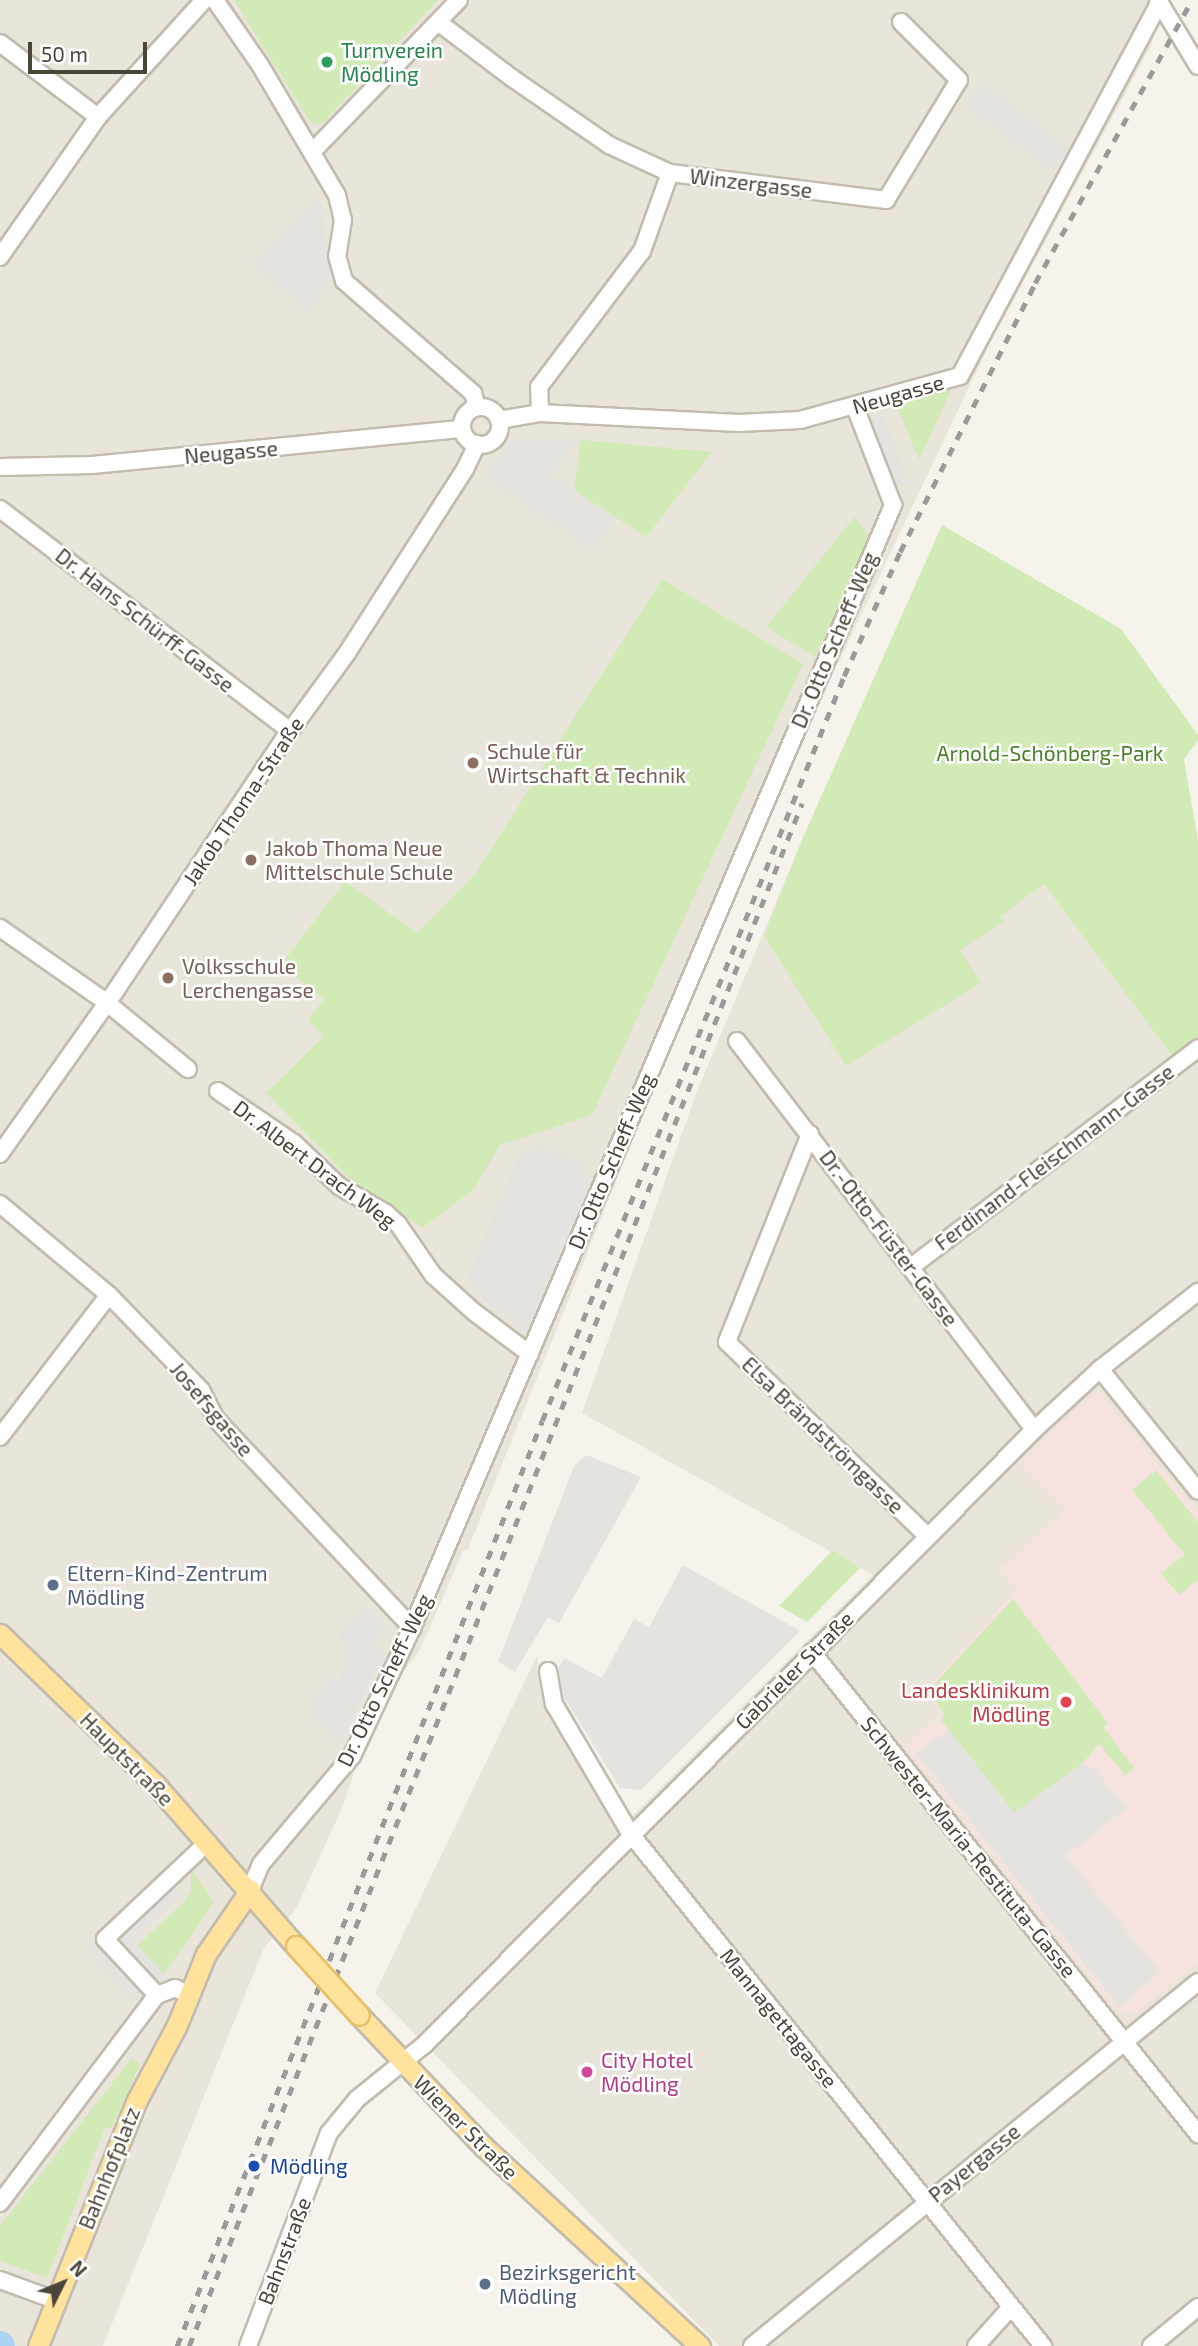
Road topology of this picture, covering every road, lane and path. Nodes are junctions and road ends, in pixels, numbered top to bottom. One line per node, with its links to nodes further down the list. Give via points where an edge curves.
1 (204, 0): 9 (street)
2 (215, 0): 10 (street)
3 (459, 0): 5 (street)
4 (1159, 1): 8 (street); 14 (street, Neugasse, via 960,376)
5 (438, 22): 10 (street); 11 (street, Winzergasse, via 609,145)
6 (901, 22): 11 (street, Winzergasse, via 959,80 886,200)
7 (0, 43): 9 (street)
8 (1198, 66)
9 (98, 117): 12 (street)
10 (313, 151): 13 (street, via 337,195 343,220 337,256 344,281 473,393)
11 (670, 173): 15 (street, via 642,251 540,387)
12 (0, 257)
13 (477, 407): 16 (street, via 488,408); 17 (street, via 467,413)
14 (855, 407): 15 (street, Neugasse, via 800,419 739,423); 34 (street, Dr. Otto Scheff-Weg, via 893,505)
15 (540, 413): 16 (street, Neugasse)
16 (499, 420): 18 (street, via 497,436)
17 (462, 429): 18 (street, via 467,439); 19 (street, Neugasse, via 92,465)
18 (477, 444): 21 (street, Jakob Thoma-Straße, via 347,653)
19 (0, 467)
20 (0, 509): 21 (street, Dr. Hans Schürff-Gasse)
21 (289, 731): 23 (street, Jakob Thoma-Straße)
22 (0, 928): 23 (street)
23 (106, 1002): 26 (street); 29 (street, Jakob Thoma-Straße)
24 (740, 1044): 28 (street, Dr.-Otto-Füster-Gasse)
25 (1198, 1048): 31 (street, Ferdinand-Fleischmann-Gasse)
26 (188, 1069)
27 (218, 1091): 34 (street, Dr. Albert Drach Weg, via 294,1143 340,1186 386,1213 433,1275)
28 (810, 1134): 31 (street, Dr.-Otto-Füster-Gasse); 39 (street, Elsa Brändströmgasse, via 727,1342)
29 (0, 1154)
30 (0, 1204): 33 (street, Josefsgasse)
31 (911, 1267): 36 (street, Dr.-Otto-Füster-Gasse)
32 (1198, 1292): 35 (street, Gabrieler Straße)
33 (109, 1295): 37 (street); 40 (street, Josefsgasse, via 201,1390 216,1419)
34 (530, 1354): 40 (street, Dr. Otto Scheff-Weg)
35 (1100, 1369): 36 (street, Gabrieler Straße); 38 (street)
36 (1034, 1430): 39 (street, Gabrieler Straße)
37 (0, 1437)
38 (1198, 1491)
39 (928, 1537): 42 (street, Gabrieler Straße)
40 (412, 1628): 46 (street, Dr. Otto Scheff-Weg, via 352,1756 261,1864)
41 (0, 1633): 45 (main road, Hauptstraße)
42 (812, 1651): 44 (street, Gabrieler Straße); 50 (street, Schwester-Maria-Restituta-Gasse)
43 (548, 1671): 44 (street, Mannagettagasse, via 554,1704)
44 (630, 1833): 51 (street, Gabrieler Straße, via 424,2045); 53 (street, Mannagettagasse)
45 (208, 1842): 46 (main road, Hauptstraße); 49 (street, via 105,1939)
46 (250, 1890): 48 (main road, Bahnhofplatz, via 206,1954); 51 (main road, Wiener Straße, bridge)
47 (1198, 1982): 50 (street, Payergasse)
48 (188, 1994): 49 (street, via 175,1988); 56 (main road, Bahnhofplatz, via 177,2025 136,2100)
49 (157, 1995): 54 (street)
50 (1126, 2042): 52 (street, Schwester-Maria-Restituta-Gasse); 53 (street, Payergasse)
51 (401, 2062): 60 (street, Bahnstraße, via 356,2099 329,2133); 61 (main road, Wiener Straße, via 516,2177)
52 (1198, 2134)
53 (926, 2202): 57 (street, Mannagettagasse); 62 (street, Payergasse)
54 (0, 2203)
55 (0, 2280): 56 (street)
56 (55, 2301): 59 (main road, Bahnhofplatz)
57 (1011, 2307): 63 (street); 64 (street, Mannagettagasse)
58 (1198, 2307): 65 (street)
59 (38, 2346)
60 (248, 2346)
61 (700, 2346)
62 (752, 2346)
63 (976, 2346)
64 (1043, 2346)
65 (1151, 2346)

